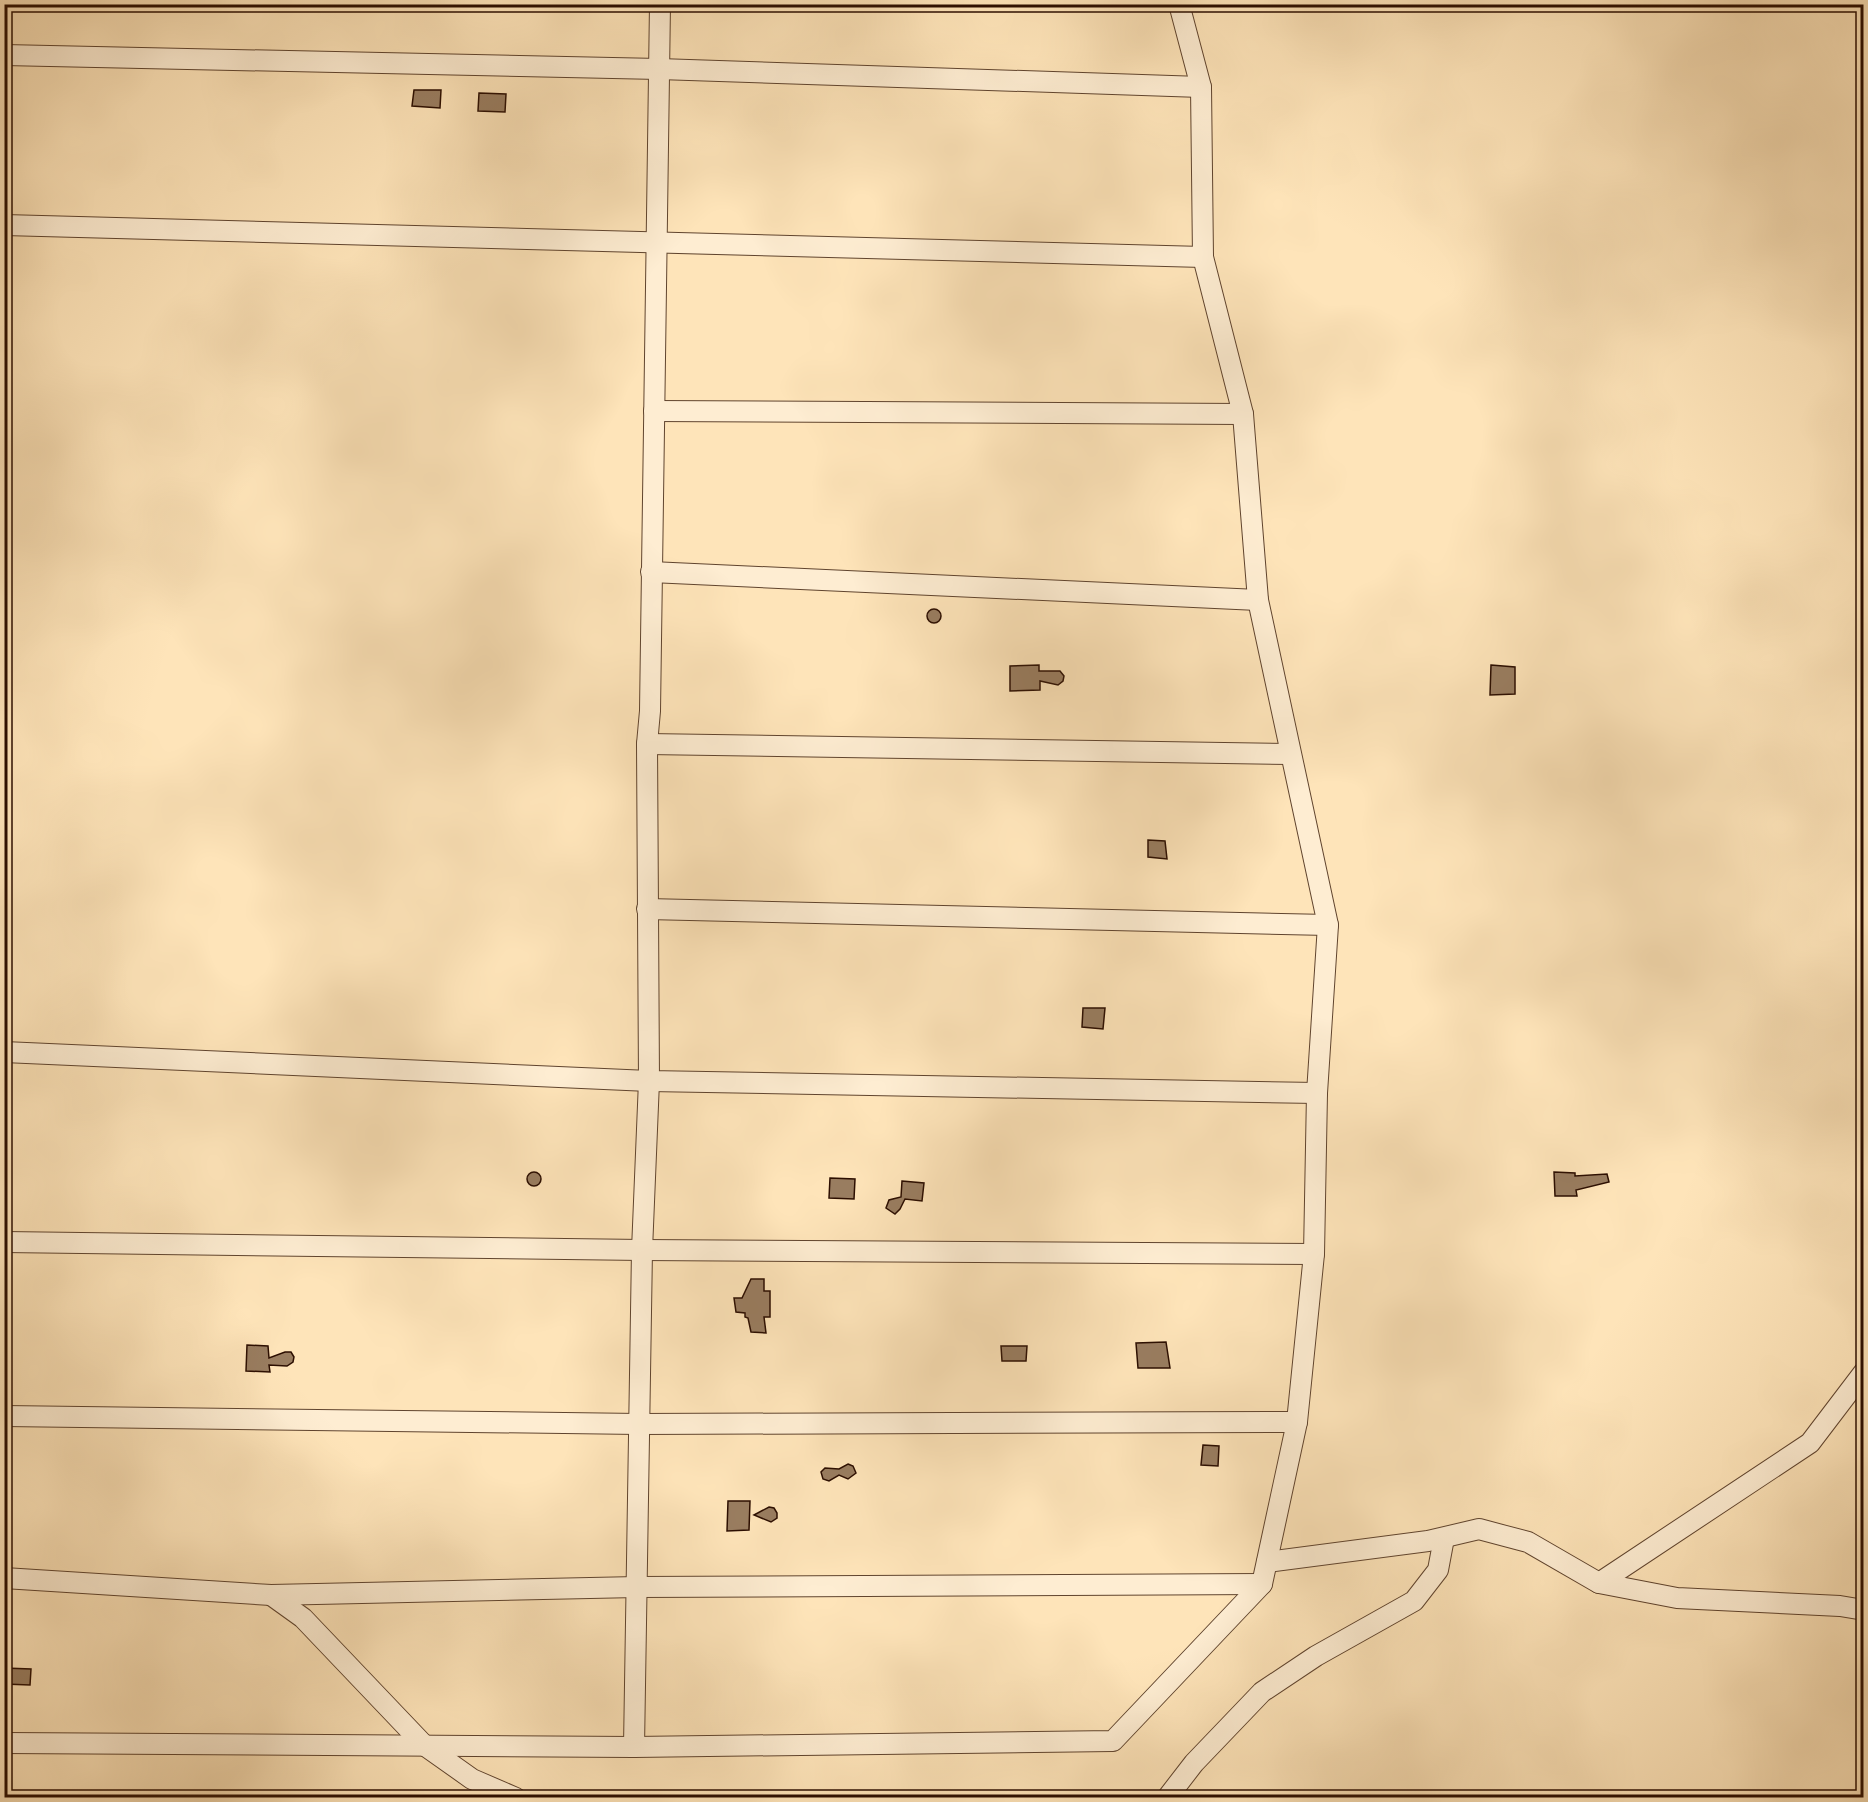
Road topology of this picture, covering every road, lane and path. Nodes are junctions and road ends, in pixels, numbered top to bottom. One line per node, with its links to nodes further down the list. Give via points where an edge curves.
1 (660, 4): 4 (street)
2 (1179, 4): 5 (street)
3 (4, 55): 4 (street)
4 (659, 69): 5 (street); 7 (street)
5 (1201, 87): 8 (street)
6 (4, 225): 7 (street)
7 (656, 243): 8 (street); 9 (street)
8 (1203, 257): 10 (street)
9 (654, 411): 10 (street); 11 (street)
10 (1243, 414): 12 (street)
11 (651, 572): 12 (street); 13 (street)
12 (1258, 600): 14 (street)
13 (647, 744): 14 (street); 15 (street)
14 (1290, 754): 16 (street)
15 (647, 909): 16 (street); 18 (street)
16 (1328, 925): 19 (street)
17 (4, 1052): 18 (street)
18 (649, 1081): 19 (street); 21 (street)
19 (1317, 1093): 22 (street)
20 (4, 1242): 21 (street)
21 (642, 1250): 22 (street); 26 (street)
22 (1314, 1254): 25 (street)
23 (1863, 1372): 30 (street, via 1810,1443)
24 (4, 1416): 26 (street)
25 (1297, 1422): 26 (street); 28 (street)
26 (639, 1424): 32 (street)
27 (1444, 1538): 28 (street); 30 (street, via 1479,1529 1528,1542); 39 (street, via 1438,1570 1414,1601 1316,1656 1262,1692)
28 (1267, 1562): 31 (street)
29 (4, 1578): 33 (street)
30 (1599, 1583): 34 (street, via 1677,1598)
31 (1262, 1584): 32 (street); 37 (street, via 1113,1741)
32 (637, 1587): 33 (street); 37 (street)
33 (271, 1595): 36 (street, via 303,1618)
34 (1863, 1610)
35 (4, 1743): 36 (street)
36 (424, 1745): 37 (street); 38 (street, via 472,1779)
37 (634, 1747)
38 (516, 1797)
39 (1167, 1797)

